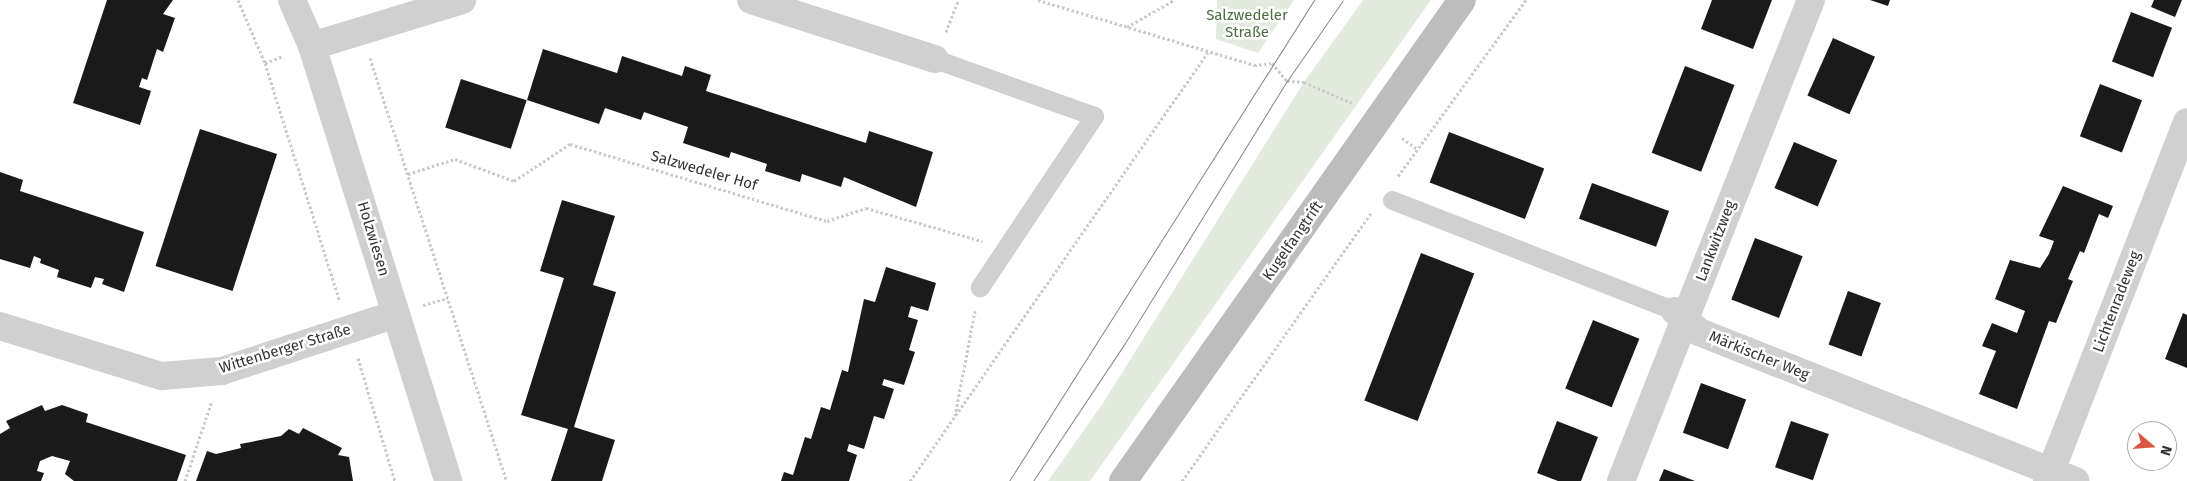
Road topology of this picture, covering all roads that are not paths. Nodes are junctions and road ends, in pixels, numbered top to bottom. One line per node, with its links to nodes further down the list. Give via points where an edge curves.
1 (292, 0): 6 (street, Holzwiesen)
2 (462, 0): 6 (street)
3 (751, 0): 7 (street)
4 (1462, 0): 16 (street, Kugelfangtrift)
5 (1811, 0): 12 (street, Lankwitzweg)
6 (312, 46): 11 (street, Holzwiesen)
7 (935, 59): 10 (lane, via 1094,116)
8 (2187, 122): 14 (street, Lichtenradeweg)
9 (1384, 202): 12 (lane, Märkischer Weg)
10 (980, 287)
11 (396, 314): 13 (street, Wittenberger Straße, via 222,371 162,376); 15 (street, Holzwiesen)
12 (1680, 315): 14 (street, Märkischer Weg, via 1699,332); 17 (street, Lankwitzweg)
13 (0, 326)
14 (2049, 476): 18 (street, Märkischer Weg)
15 (448, 481)
16 (1123, 481)
17 (1620, 481)
18 (2076, 481)

